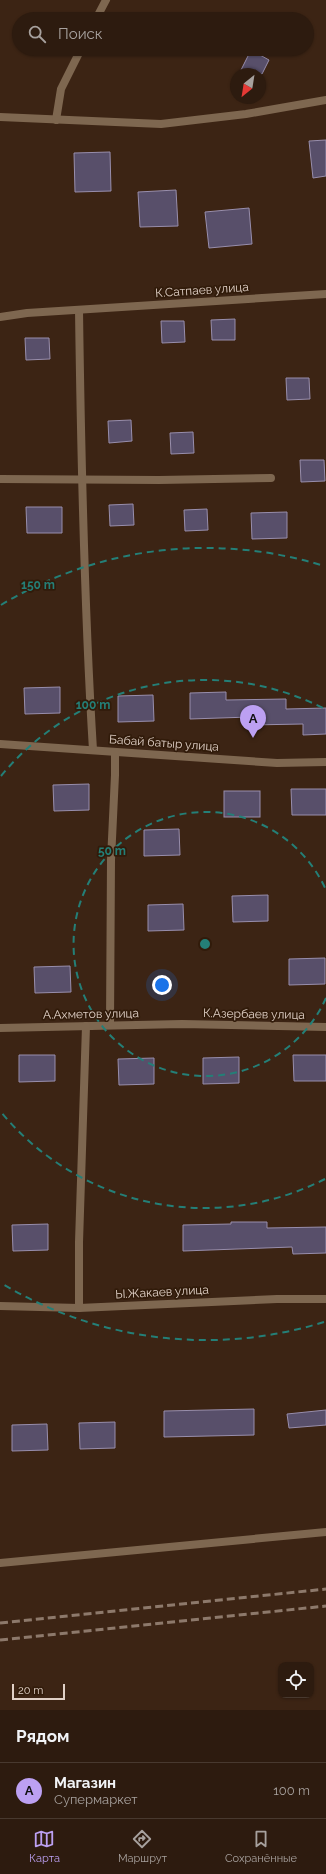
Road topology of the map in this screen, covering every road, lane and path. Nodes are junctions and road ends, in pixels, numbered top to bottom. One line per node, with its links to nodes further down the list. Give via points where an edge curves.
1 (106, 0): 2 (street)
2 (100, 12)
3 (77, 56): 6 (street, via 60,89)
4 (326, 100): 6 (street, via 246,114 161,124)
5 (0, 118): 6 (street)
6 (56, 120)
7 (326, 294): 8 (street, К.Сатпаев улица)
8 (79, 310): 9 (street, К.Сатпаев улица); 12 (street)
9 (0, 317)
10 (271, 478): 12 (street)
11 (0, 479): 12 (street)
12 (81, 479): 14 (street)
13 (0, 744): 14 (street, Бабай батыр улица)
14 (93, 750): 15 (street, Бабай батыр улица)
15 (115, 752): 16 (street, Бабай батыр улица, via 277,763); 18 (street, via 111,860)
16 (326, 762)
17 (182, 1024): 18 (street, А.Ахметов улица); 20 (street, К.Азербаев улица)
18 (110, 1025): 19 (street, А.Ахметов улица)
19 (86, 1026): 21 (street, А.Ахметов улица); 24 (street)
20 (326, 1027)
21 (0, 1028)
22 (326, 1299): 24 (street, Ы.Жакаев улица)
23 (0, 1306): 24 (street, Ы.Жакаев улица)
24 (79, 1308)
25 (326, 1532): 26 (street)
26 (0, 1563)

